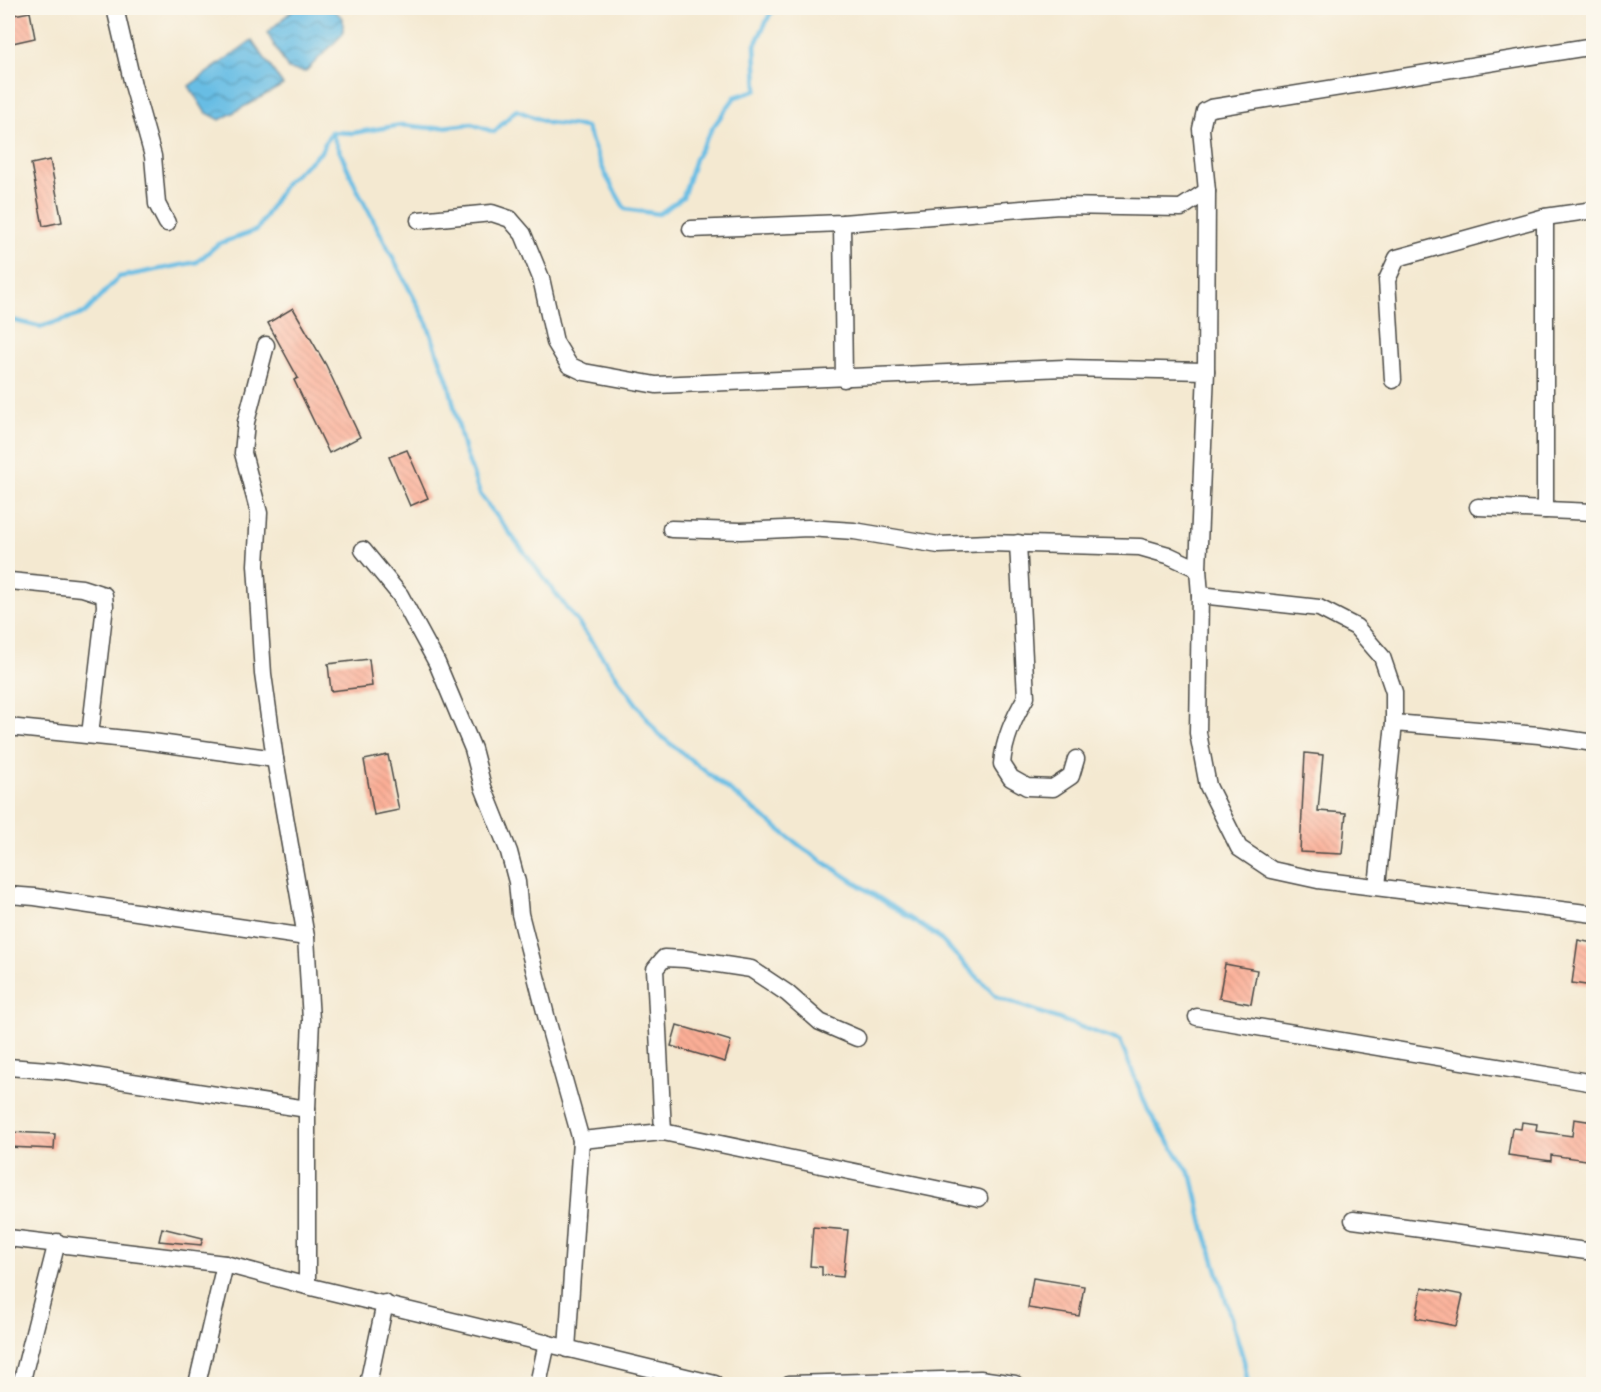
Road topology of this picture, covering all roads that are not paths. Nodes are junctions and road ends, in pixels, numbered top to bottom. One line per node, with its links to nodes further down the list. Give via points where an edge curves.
1 (115, 8): 8 (street, via 153,156 158,204)
2 (1593, 46): 3 (street, via 1211,108 1205,111 1201,129)
3 (1207, 191): 4 (street); 10 (street)
4 (1181, 208): 9 (street, via 1059,206); 10 (street)
5 (1593, 210): 6 (street)
6 (1545, 217): 15 (street, via 1396,258 1387,280); 17 (street)
7 (419, 220): 14 (street, via 492,213 510,219 523,234 541,278 555,342 569,365 584,372 657,385)
8 (167, 223)
9 (842, 223): 11 (street); 14 (street)
10 (1207, 226): 13 (street)
11 (691, 229)
12 (266, 345): 29 (street, via 246,422 243,453 259,513 256,565 263,674)
13 (1206, 371): 14 (street, via 1065,368); 22 (street)
14 (844, 379)
15 (1394, 380)
16 (1478, 507): 17 (street)
17 (1545, 510): 18 (street)
18 (1593, 512)
19 (671, 530): 20 (street, via 808,528 939,545)
20 (1018, 543): 22 (street, via 1140,547); 30 (street, via 1026,697 1004,744 1002,764 1011,778 1027,787 1053,788 1071,776)
21 (363, 550): 41 (street, via 400,595 437,663 473,749 483,787 509,852 520,914)
22 (1198, 569): 24 (street)
23 (10, 581): 27 (street, via 82,588 104,595)
24 (1200, 595): 25 (street, via 1319,608 1356,627 1382,657 1394,692); 31 (street, via 1198,733 1208,786 1239,848 1272,870)
25 (1394, 723): 28 (street); 31 (street)
26 (8, 727): 27 (street)
27 (90, 735): 29 (street)
28 (1593, 743)
29 (275, 759): 34 (street)
30 (1076, 759)
31 (1377, 886): 33 (street)
32 (8, 895): 34 (street)
33 (1593, 914)
34 (306, 938): 39 (street, via 311,1020)
35 (1197, 1017): 38 (street)
36 (857, 1038): 40 (street, via 820,1022 752,969 664,958 655,969)
37 (8, 1067): 39 (street, via 61,1071)
38 (1593, 1083)
39 (307, 1108): 48 (street)
40 (663, 1132): 41 (street); 42 (street)
41 (581, 1140): 51 (street)
42 (979, 1198)
43 (1353, 1220): 46 (street)
44 (8, 1238): 45 (street)
45 (57, 1242): 47 (street); 52 (street)
46 (1593, 1252)
47 (225, 1263): 48 (street); 53 (street)
48 (307, 1286): 49 (street)
49 (385, 1303): 50 (street); 54 (street)
50 (547, 1343): 51 (street); 55 (street)
51 (567, 1349): 56 (street)
52 (21, 1384)
53 (197, 1384)
54 (368, 1384)
55 (538, 1384)
56 (715, 1384)
57 (789, 1384): 58 (street, via 980,1379)
58 (1015, 1384)

